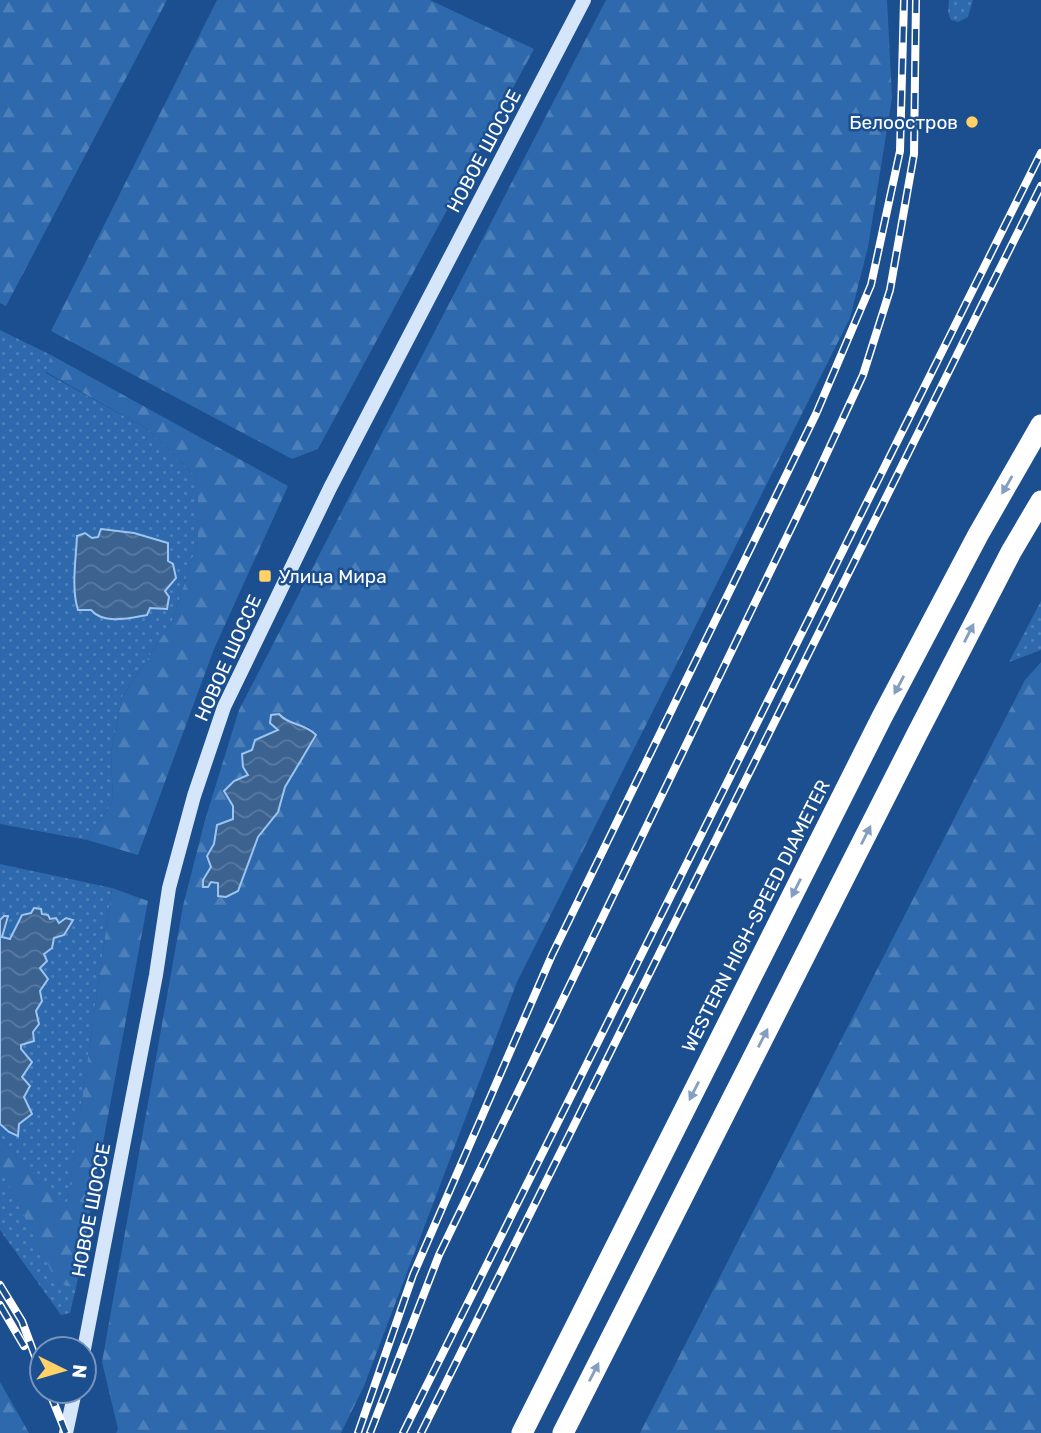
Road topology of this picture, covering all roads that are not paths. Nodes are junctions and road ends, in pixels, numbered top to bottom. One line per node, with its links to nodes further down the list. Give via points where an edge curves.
1 (584, 0): 4 (main road, НОВОЕ ШОССЕ, via 330,488 224,707 169,888)
2 (1041, 425): 7 (highway, WESTERN HIGH-SPEED DIAMETER, one-way to 7, via 888,705)
3 (1041, 501): 8 (highway, one-way to 3, via 916,736)
4 (87, 1335)
5 (72, 1405): 6 (main road)
6 (66, 1433)
7 (522, 1433)
8 (563, 1433)

